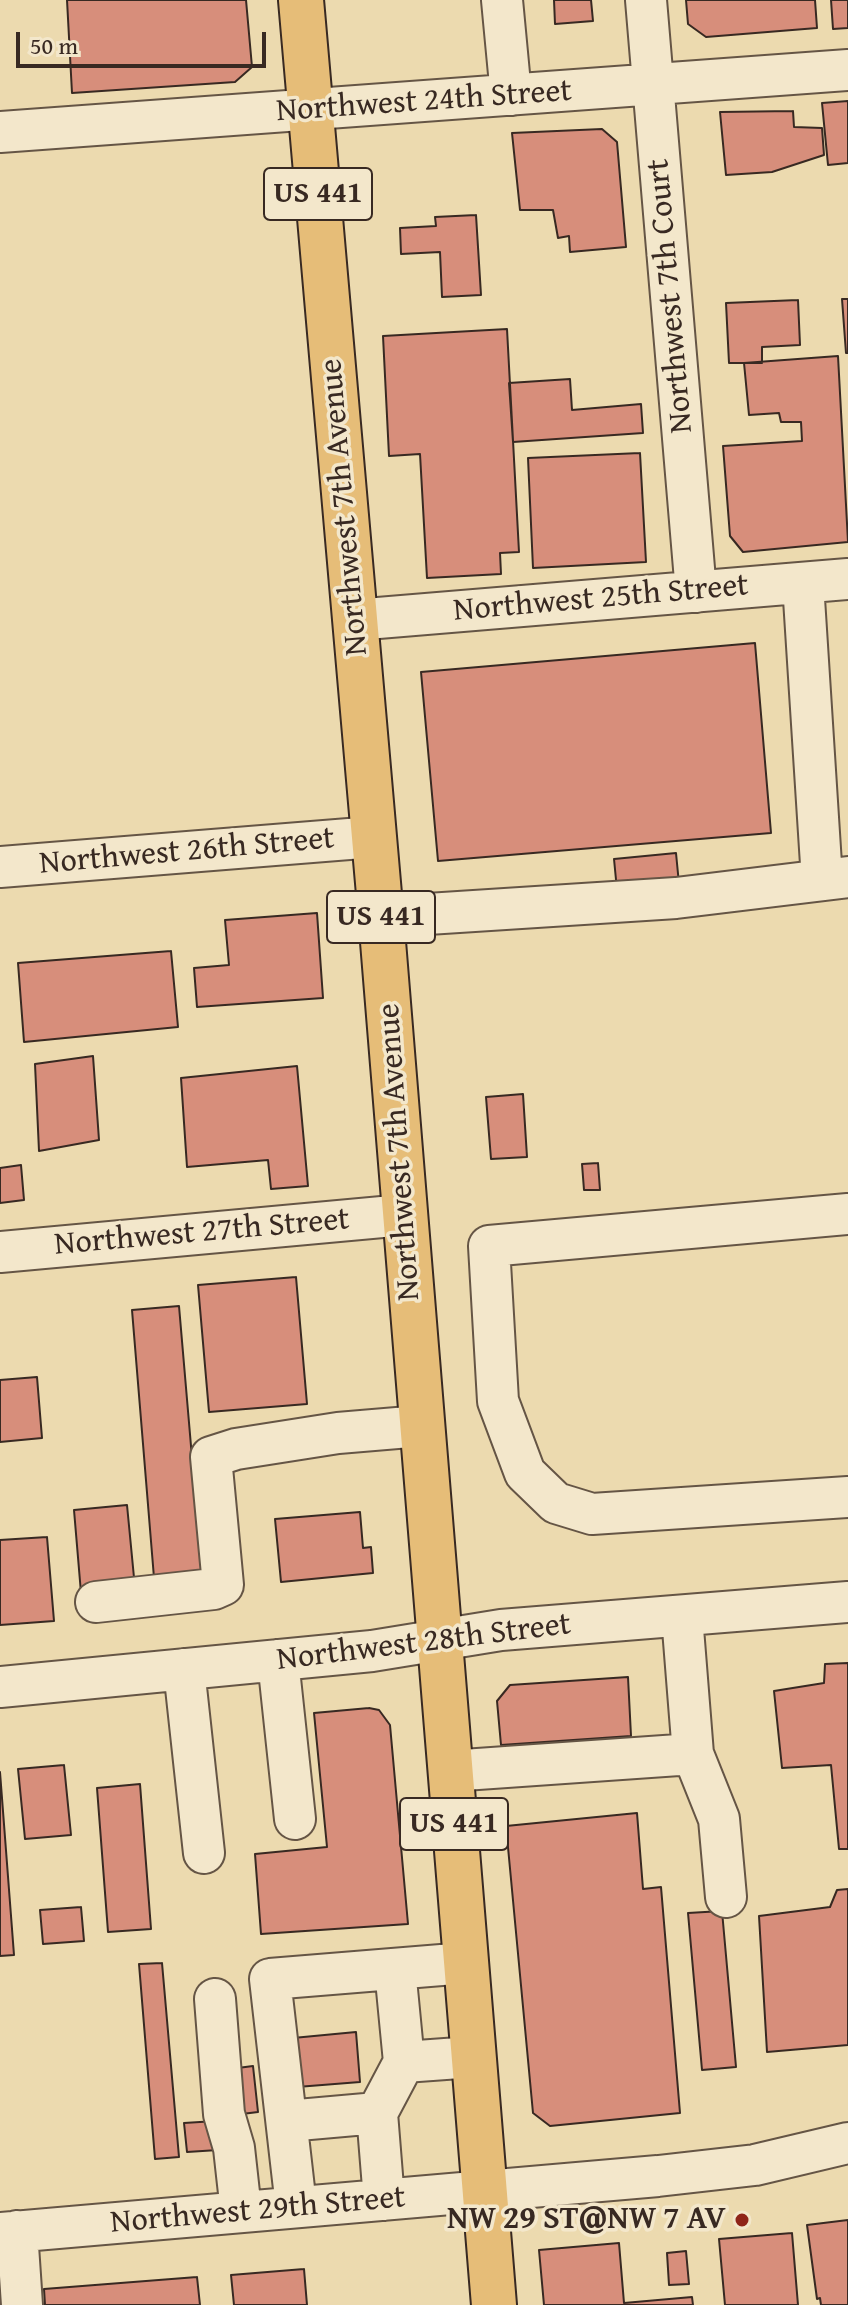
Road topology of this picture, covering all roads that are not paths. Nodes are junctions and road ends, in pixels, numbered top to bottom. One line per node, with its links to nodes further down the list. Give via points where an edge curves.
1 (301, 0): 7 (main road, Northwest 7th Avenue / US 441)
2 (502, 0): 6 (street)
3 (646, 0): 5 (street, Northwest 7th Court)
4 (848, 70): 5 (street, Northwest 24th Street)
5 (653, 86): 6 (street, Northwest 24th Street); 11 (street, Northwest 7th Court)
6 (511, 95): 7 (street, Northwest 24th Street)
7 (311, 109): 8 (street, Northwest 24th Street); 12 (main road, Northwest 7th Avenue / US 441)
8 (0, 132)
9 (848, 579): 10 (street, Northwest 25th Street)
10 (803, 583): 11 (street, Northwest 25th Street); 15 (street)
11 (696, 592): 12 (street, Northwest 25th Street)
12 (354, 620): 13 (main road, Northwest 7th Avenue / US 441)
13 (374, 837): 14 (street, Northwest 26th Street); 16 (main road, Northwest 7th Avenue / US 441)
14 (0, 867)
15 (835, 879): 16 (street, via 676,898)
16 (381, 917): 18 (main road, Northwest 7th Avenue / US 441)
17 (848, 1214): 21 (street, via 489,1246 498,1401 525,1473 556,1503 592,1514)
18 (404, 1215): 19 (street, Northwest 27th Street); 20 (main road, Northwest 7th Avenue / US 441)
19 (0, 1252)
20 (421, 1426): 22 (street, via 338,1433 211,1457 223,1585); 25 (main road, Northwest 7th Avenue / US 441)
21 (848, 1497)
22 (96, 1602)
23 (848, 1602): 24 (street, Northwest 28th Street)
24 (682, 1616): 25 (street, Northwest 28th Street); 29 (street)
25 (437, 1640): 26 (street, Northwest 28th Street); 30 (main road, Northwest 7th Avenue / US 441)
26 (278, 1660): 27 (street, Northwest 28th Street); 31 (street)
27 (184, 1669): 28 (street, Northwest 28th Street); 32 (street)
28 (0, 1687)
29 (693, 1754): 30 (street); 33 (street, via 719,1819)
30 (449, 1771): 34 (main road, Northwest 7th Avenue / US 441)
31 (295, 1819)
32 (204, 1853)
33 (726, 1897)
34 (466, 1963): 35 (street); 37 (main road, Northwest 7th Avenue / US 441)
35 (395, 1969): 38 (street); 40 (street, via 270,1979)
36 (215, 1999): 45 (street, via 224,2114)
37 (473, 2057): 38 (street); 42 (main road, Northwest 7th Avenue / US 441)
38 (404, 2062): 39 (street)
39 (377, 2113): 40 (street); 43 (street)
40 (287, 2121): 44 (street)
41 (848, 2143): 42 (street, Northwest 29th Street, via 755,2165)
42 (484, 2191): 43 (street, Northwest 29th Street); 48 (main road, Northwest 7th Avenue / US 441)
43 (384, 2200): 44 (street, Northwest 29th Street)
44 (296, 2206): 45 (street, Northwest 29th Street)
45 (241, 2211): 46 (street, Northwest 29th Street)
46 (8, 2232): 47 (street)
47 (22, 2305)
48 (494, 2305)

